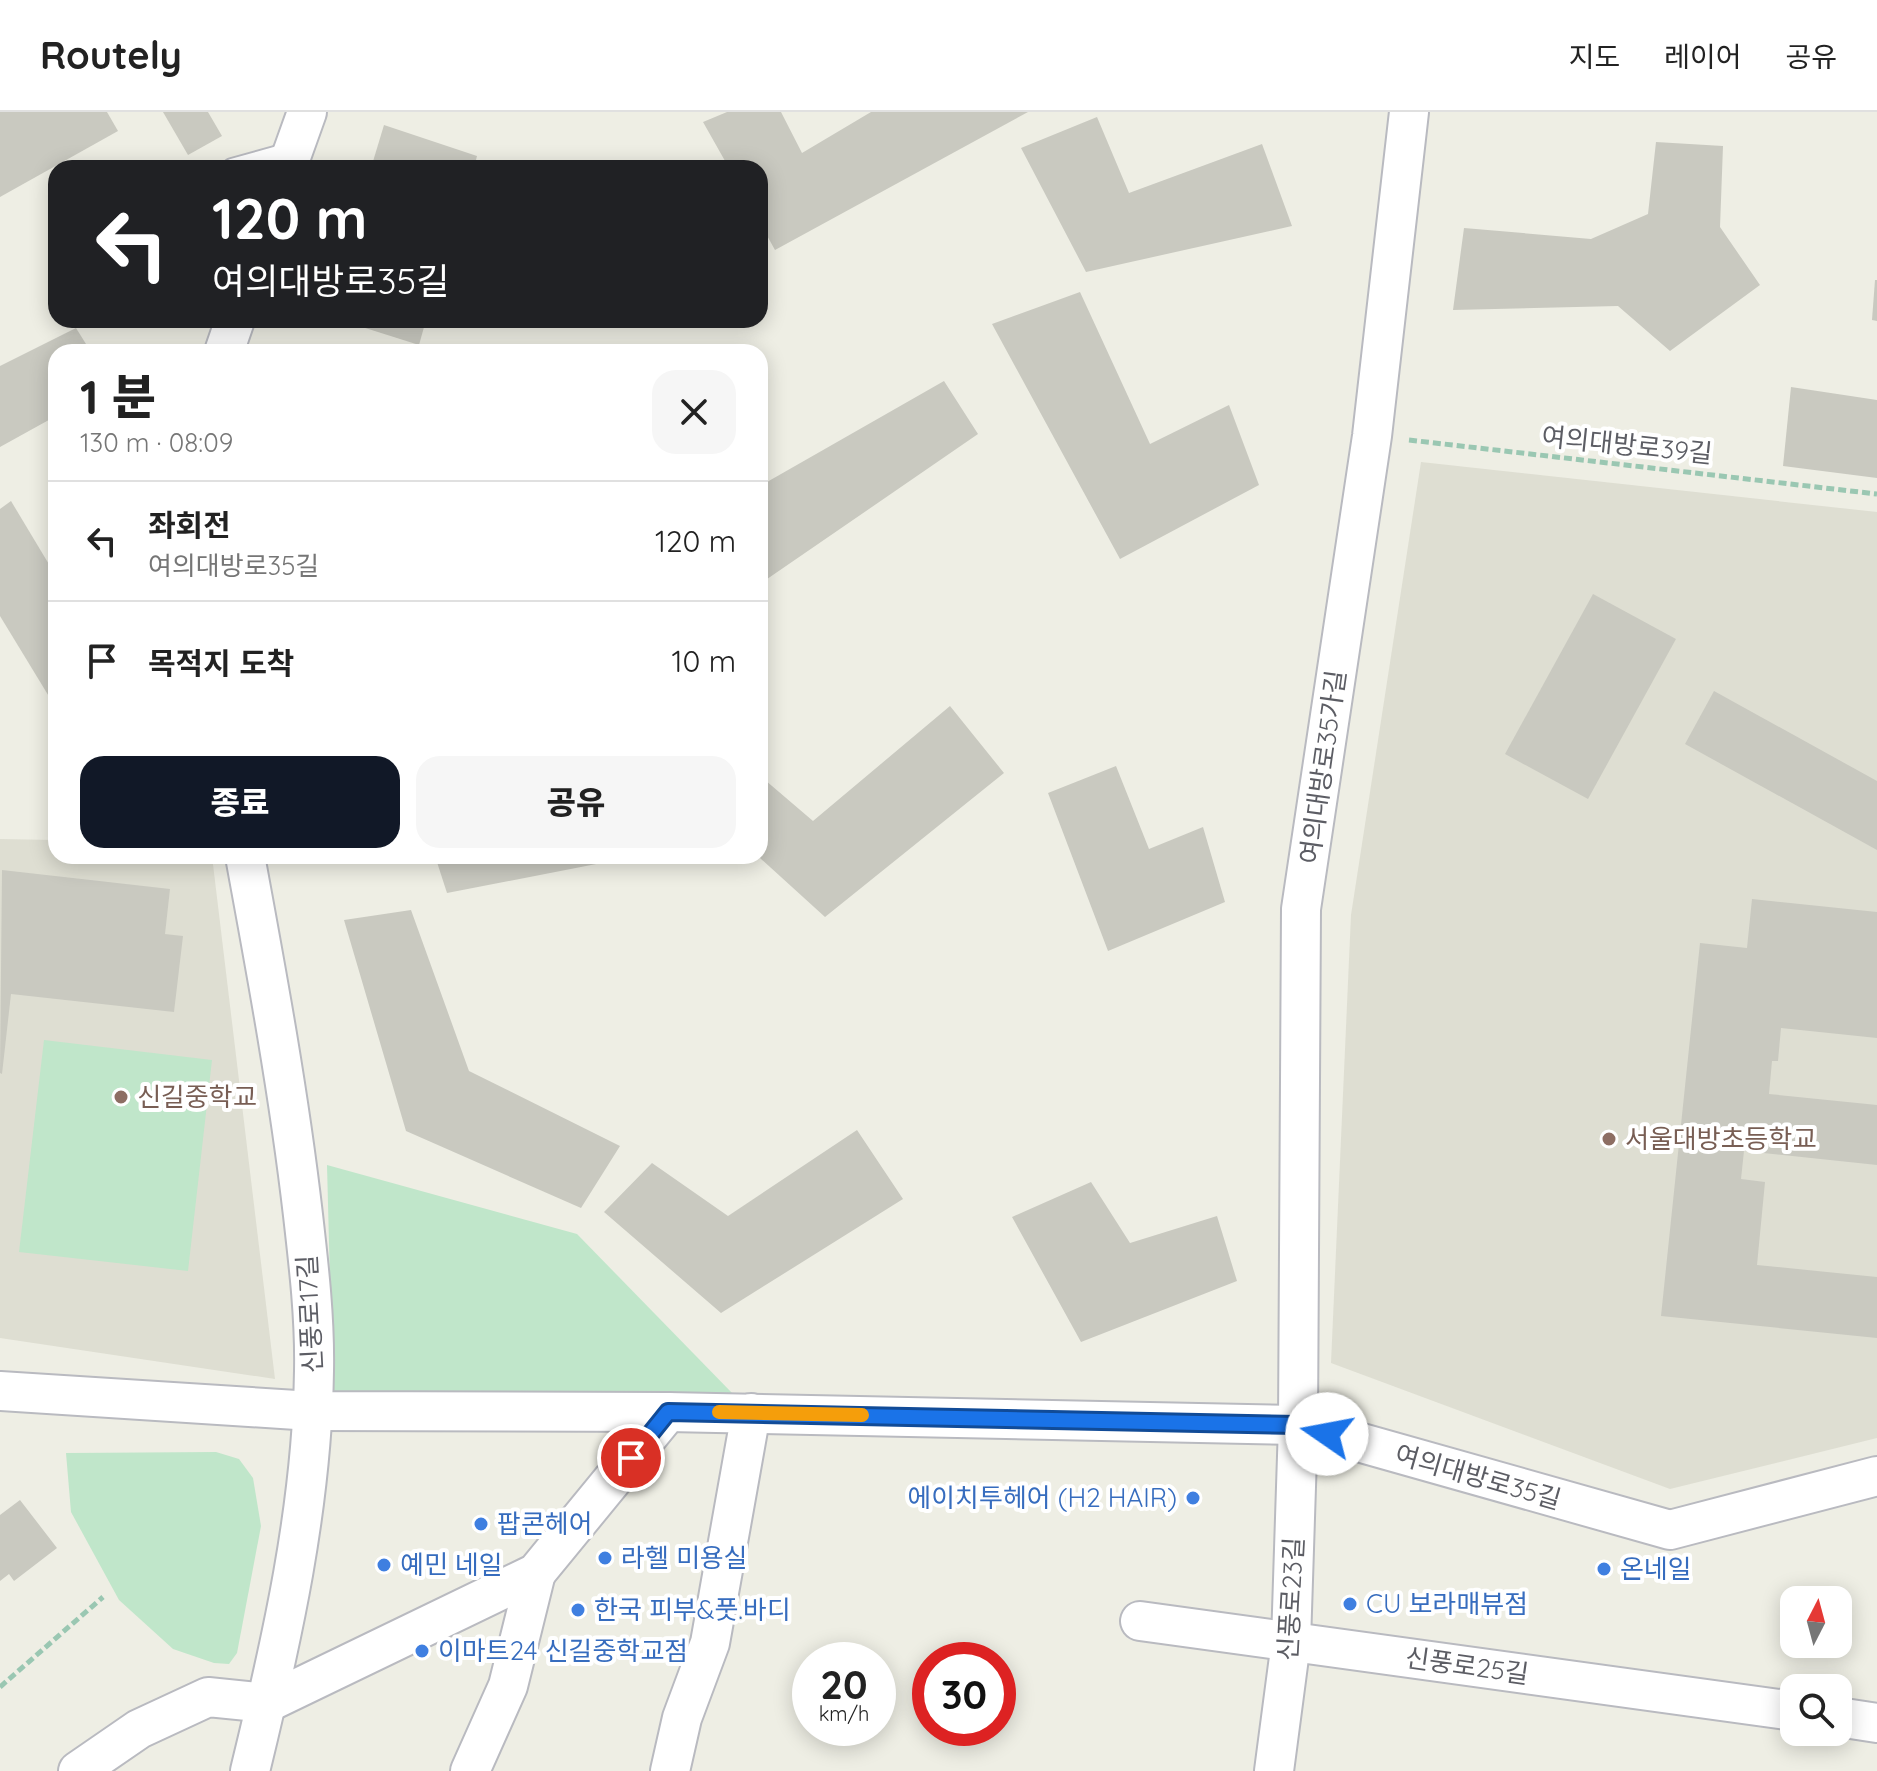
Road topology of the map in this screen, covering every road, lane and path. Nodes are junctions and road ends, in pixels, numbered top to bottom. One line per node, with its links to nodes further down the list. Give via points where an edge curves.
1 (307, 112): 3 (street)
2 (1409, 112): 4 (street, 여의대방로35가길)
3 (290, 160)
4 (1372, 436): 5 (path, 여의대방로39길); 11 (street, 여의대방로35가길, via 1301,909)
5 (1877, 494)
6 (246, 864): 8 (street, 신풍로17길, via 298,1171 313,1303)
7 (0, 1391): 8 (street, 여의대방로35길)
8 (312, 1411): 9 (street, 여의대방로35길); 18 (street, 신풍로17길, via 294,1564)
9 (668, 1412): 10 (street, 여의대방로35길); 13 (street)
10 (751, 1413): 11 (street, 여의대방로35길); 25 (street, via 710,1643 682,1718)
11 (1298, 1425): 12 (street, 여의대방로35길, via 1670,1530); 16 (street, 신풍로23길)
12 (1877, 1476)
13 (536, 1573): 18 (street); 24 (street, via 508,1686)
14 (103, 1597): 17 (path)
15 (1140, 1621): 16 (street, 신풍로25길)
16 (1291, 1642): 19 (street, 신풍로25길); 26 (street, 신풍로23길)
17 (0, 1687)
18 (267, 1703): 22 (street, via 208,1697 139,1729); 23 (street, 신풍로17길)
19 (1780, 1709)
20 (1852, 1719): 21 (street)
21 (1877, 1723)
22 (78, 1771)
23 (250, 1771)
24 (470, 1771)
25 (670, 1771)
26 (1274, 1771)

